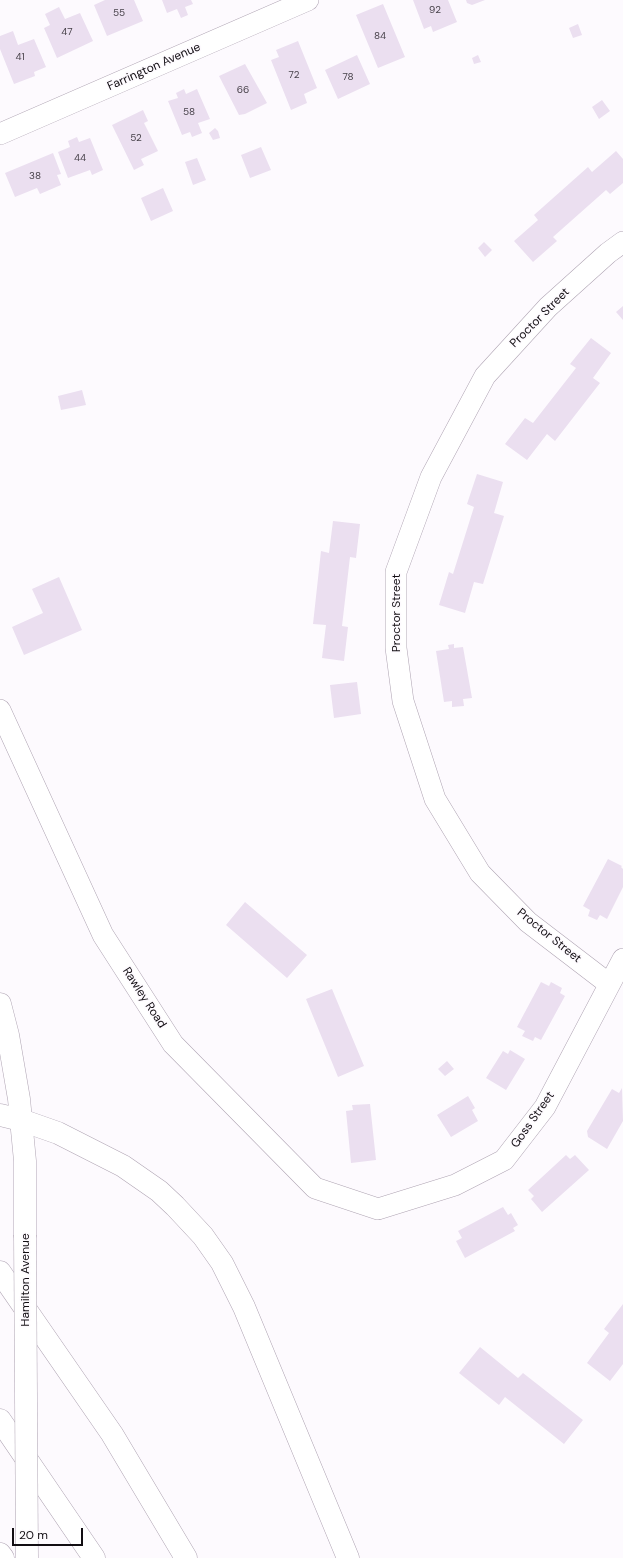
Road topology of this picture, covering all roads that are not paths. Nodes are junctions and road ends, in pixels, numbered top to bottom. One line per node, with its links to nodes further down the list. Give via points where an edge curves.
1 (308, 0): 2 (street, Farrington Avenue)
2 (0, 134)
3 (623, 242): 6 (street, Proctor Street, via 548,307 485,376 432,477 396,572 396,648 403,701 435,799 480,873 528,922)
4 (0, 710): 10 (street, Rawley Road, via 103,934 173,1044 315,1188)
5 (623, 960): 6 (street, Goss Street)
6 (609, 984): 10 (street, Goss Street, via 545,1107 504,1160 455,1185)
7 (0, 1004): 9 (main road, Hamilton Avenue, via 14,1067)
8 (0, 1115): 9 (main road)
9 (21, 1120): 15 (main road, Hamilton Avenue, bridge, via 25,1161); 18 (main road, via 77,1141 140,1177 175,1206 207,1241 225,1268 244,1307)
10 (378, 1209)
11 (0, 1272): 17 (main road, via 112,1434)
12 (0, 1420): 16 (main road)
13 (0, 1554): 14 (main road)
14 (3, 1558)
15 (27, 1558)
16 (94, 1558)
17 (186, 1558)
18 (348, 1558)

